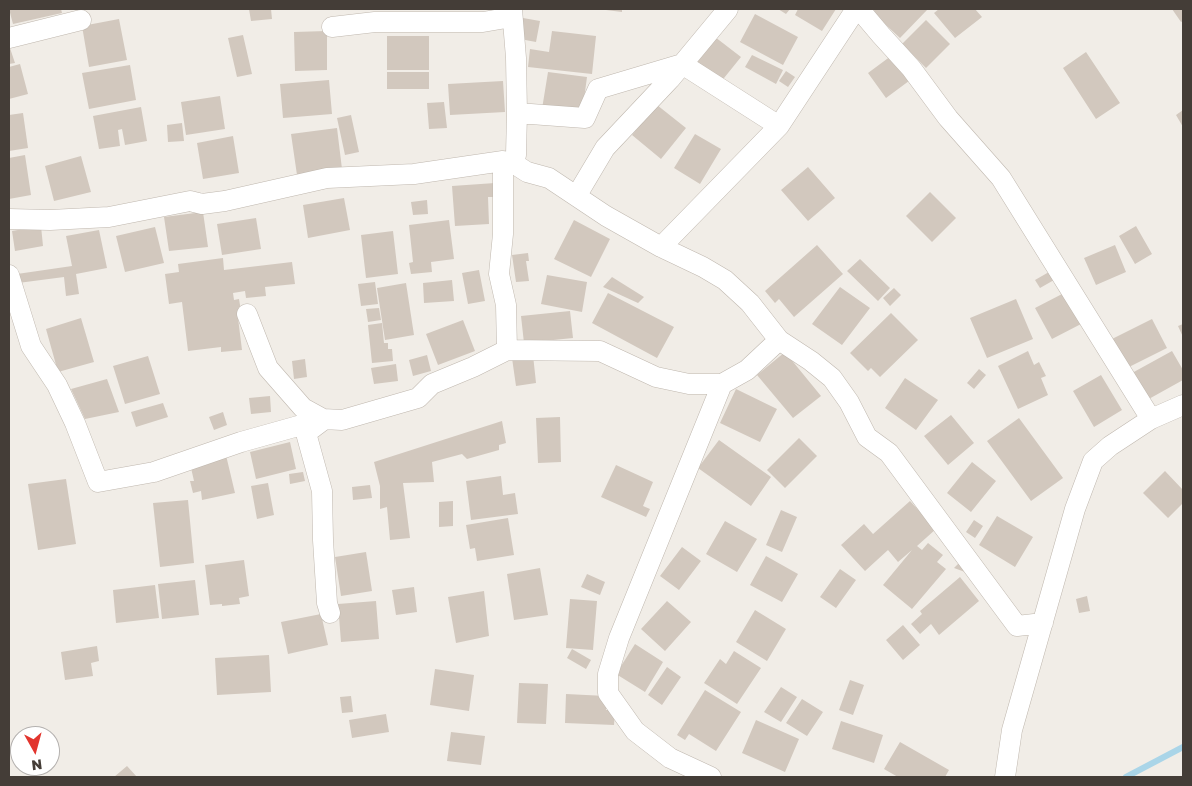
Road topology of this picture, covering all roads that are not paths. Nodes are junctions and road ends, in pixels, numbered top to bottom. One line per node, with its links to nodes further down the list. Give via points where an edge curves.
1 (728, 9): 7 (street)
2 (858, 9): 9 (street); 21 (street, via 1001,178)
3 (512, 13): 5 (street, via 483,22 375,22); 8 (street)
4 (80, 20): 6 (street)
5 (332, 27)
6 (9, 38)
7 (682, 64): 8 (street, via 598,89 585,118); 9 (street); 11 (street, via 605,148)
8 (517, 113): 10 (street, via 516,155)
9 (779, 126): 13 (street)
10 (508, 162): 11 (street, via 526,172 549,178); 12 (street, via 414,174 327,178 225,201 202,204 190,201 109,217); 17 (street, via 499,274 506,305)
11 (577, 195): 13 (street, via 606,216)
12 (9, 219)
13 (661, 247): 16 (street, via 725,280 750,303)
14 (9, 275): 20 (street, via 31,346 57,385 98,482 154,472 241,442)
15 (247, 314): 20 (street, via 268,368 303,408)
16 (779, 340): 18 (street, via 747,370); 23 (street, via 832,378 867,437 889,453 1017,626)
17 (507, 350): 18 (street, via 600,351 656,378 689,384); 20 (street, via 432,384 418,398 342,420)
18 (722, 384): 24 (street, via 619,638 608,674 608,693 635,731 670,758)
19 (1183, 405): 21 (street)
20 (324, 419): 22 (street, via 306,433 322,491)
21 (1151, 419): 23 (street, via 1093,461 1074,509)
22 (330, 613)
23 (1043, 622): 25 (street, via 1012,730)
24 (709, 777)
25 (1005, 777)

